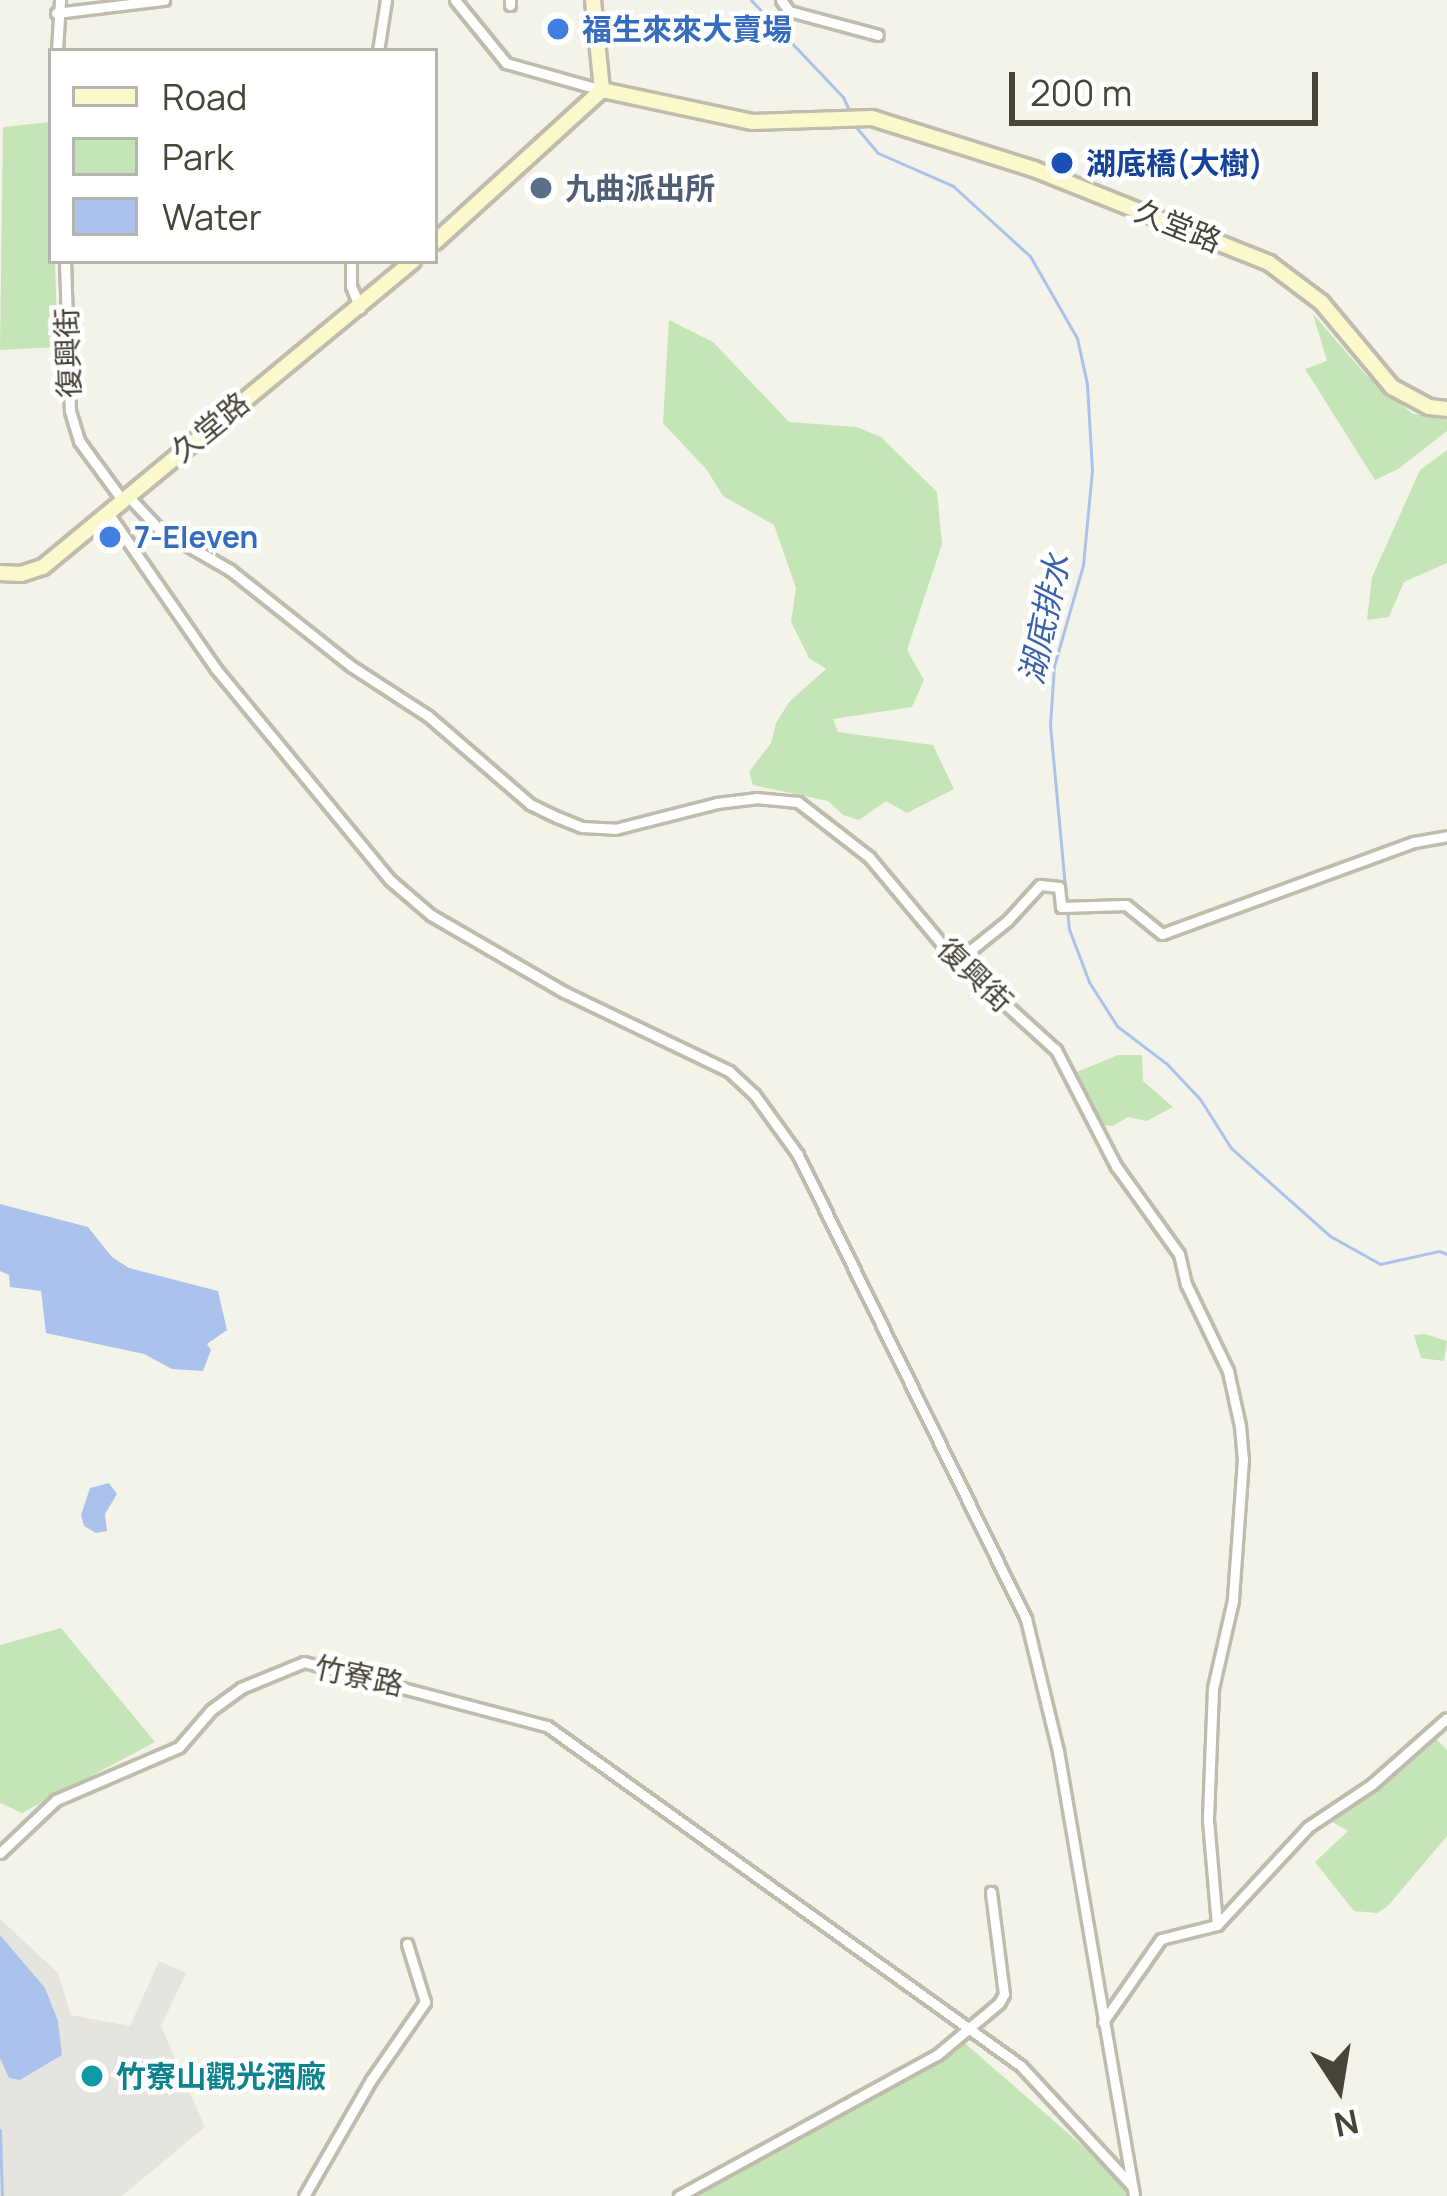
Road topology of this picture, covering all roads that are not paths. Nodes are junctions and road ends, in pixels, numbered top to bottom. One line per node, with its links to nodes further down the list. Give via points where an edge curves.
1 (60, 0): 7 (street)
2 (164, 0): 7 (street)
3 (386, 0): 10 (street)
4 (455, 0): 11 (street, via 506,63)
5 (593, 0): 11 (street)
6 (781, 0): 8 (street, via 789,11)
7 (56, 13): 9 (street)
8 (878, 35)
9 (57, 48)
10 (378, 48)
11 (602, 90): 12 (street); 17 (street, 久堂路, via 752,122 863,118 927,131 1034,170 1269,263 1321,302 1391,387)
12 (438, 239)
13 (64, 264): 18 (street, 復興街, via 70,411 79,441)
14 (351, 264): 16 (street)
15 (410, 264): 16 (street, 久堂路)
16 (359, 308): 18 (street, 久堂路)
17 (1447, 409)
18 (125, 499): 19 (street, 久堂路); 22 (street, 復興街, via 428,716 530,804 582,827 615,829 717,803 799,802 869,857)
19 (109, 512): 20 (street, 久堂路, via 43,567); 28 (street, via 216,669 390,880 431,915 564,992 729,1071 798,1154 1026,1619 1058,1751)
20 (0, 573)
21 (1447, 836): 22 (street, via 1179,932 1162,934 1126,905 1061,907 1059,887 1040,885)
22 (957, 961): 26 (street, 復興街, via 1056,1050 1116,1166 1179,1255 1228,1371 1243,1459 1233,1600 1213,1688 1208,1820)
23 (1447, 1718): 26 (street, via 1308,1827)
24 (0, 1853): 29 (street, 竹寮路, via 56,1800 179,1747 241,1688 304,1662 547,1726)
25 (991, 1892): 29 (street, via 1004,1994)
26 (1217, 1924): 28 (street, via 1161,1939)
27 (407, 1944): 31 (street, via 425,2002)
28 (1103, 2022): 30 (street)
29 (968, 2029): 30 (street, 竹寮路, via 1021,2066); 32 (street, via 937,2055)
30 (1133, 2191)
31 (304, 2196)
32 (679, 2196)

